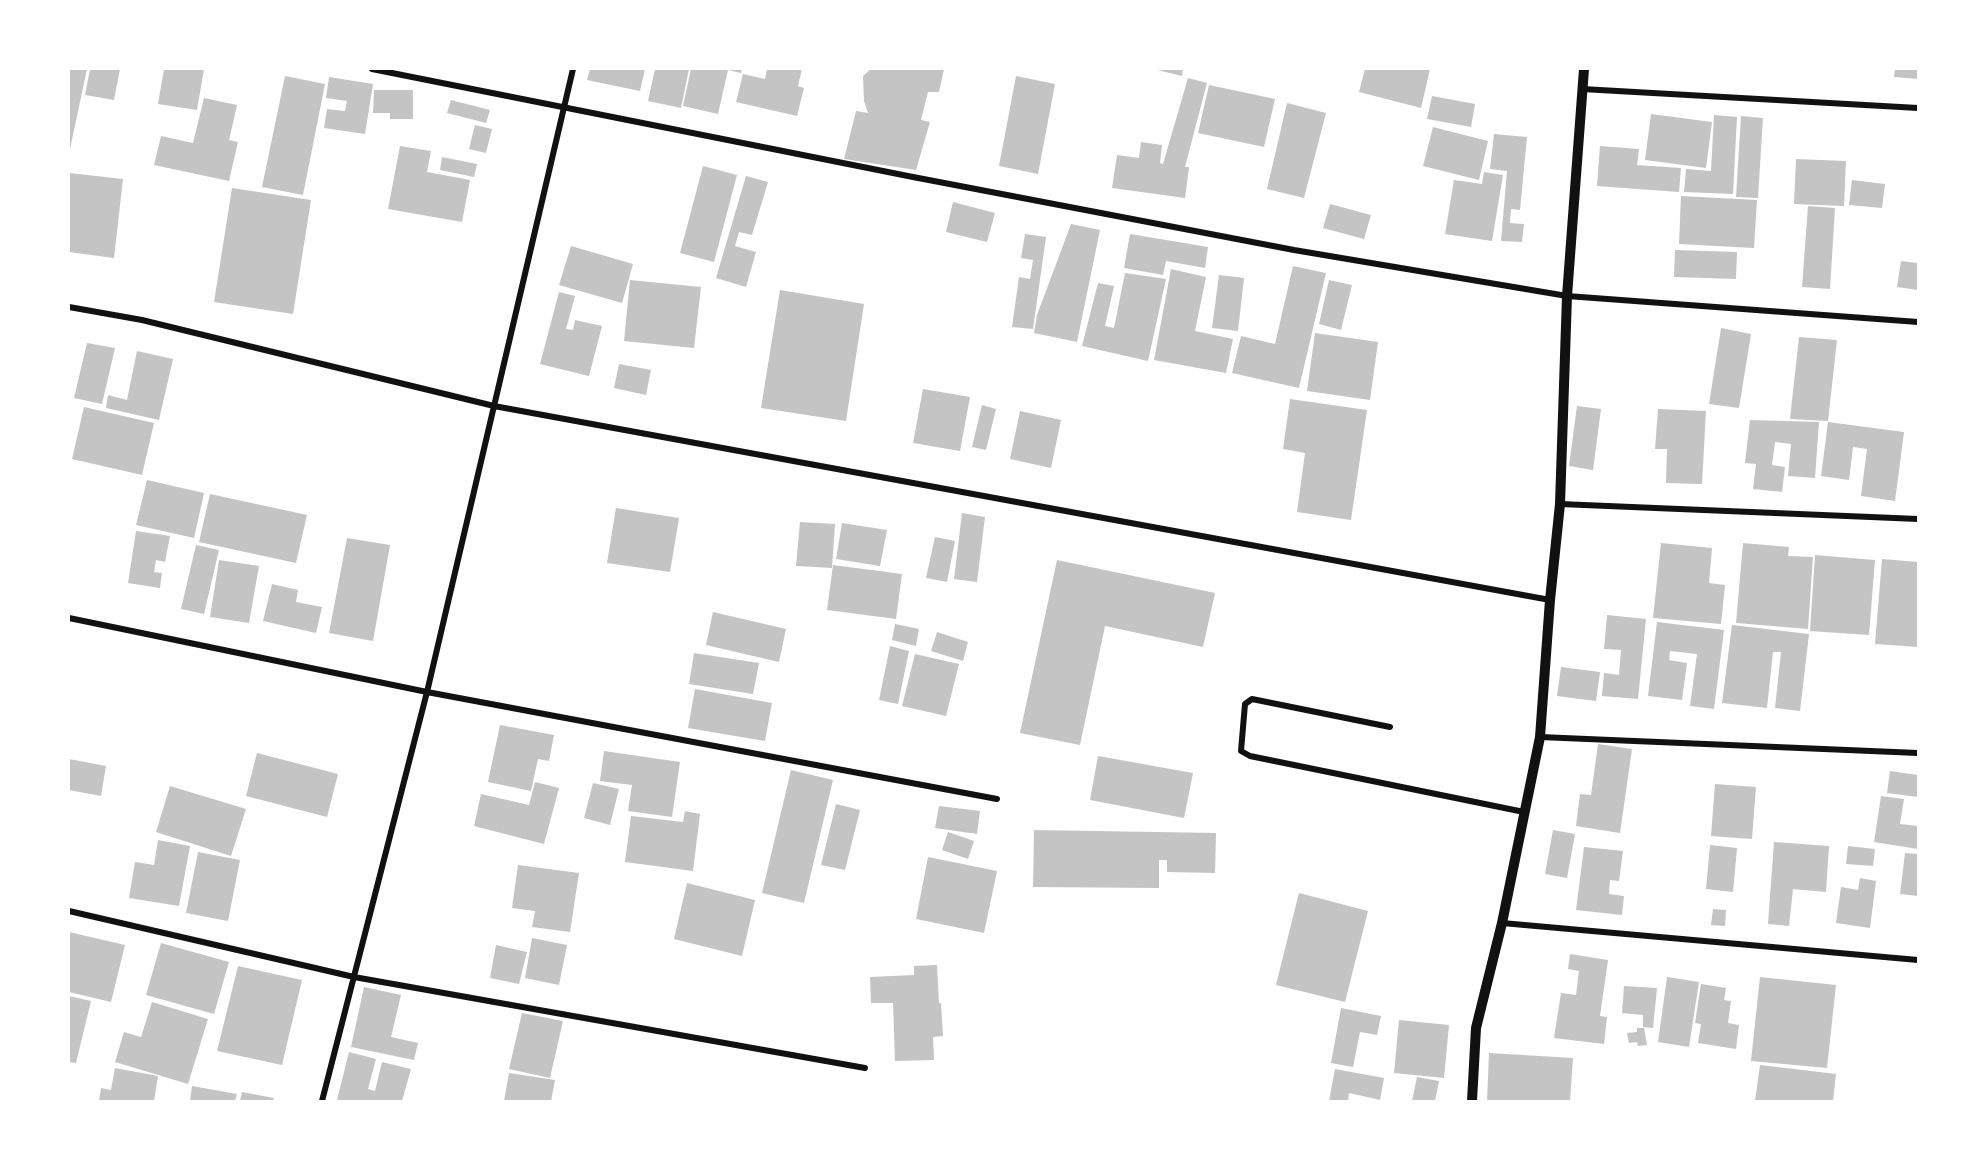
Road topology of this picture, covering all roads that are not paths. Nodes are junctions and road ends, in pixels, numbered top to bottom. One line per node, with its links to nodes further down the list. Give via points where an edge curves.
1 (372, 69): 5 (street)
2 (573, 69): 5 (street)
3 (1584, 69): 4 (street)
4 (1582, 89): 6 (street); 7 (street)
5 (565, 108): 7 (street, via 1294,250); 10 (street)
6 (1918, 108)
7 (1568, 296): 9 (street); 11 (street)
8 (69, 307): 10 (street, via 142,320)
9 (1918, 322)
10 (494, 406): 13 (street); 15 (street)
11 (1560, 504): 12 (street); 13 (street)
12 (1918, 519)
13 (1550, 600): 17 (street)
14 (69, 618): 15 (street)
15 (427, 692): 19 (street); 24 (street)
16 (1390, 727): 20 (street, via 1251,699 1245,704 1241,751)
17 (1540, 737): 18 (street); 20 (street)
18 (1918, 753)
19 (997, 800)
20 (1524, 812): 22 (street)
21 (69, 911): 24 (street)
22 (1502, 923): 23 (street); 27 (street, via 1476,1028)
23 (1918, 960)
24 (354, 977): 25 (street); 26 (street)
25 (865, 1068)
26 (322, 1101)
27 (1472, 1101)

